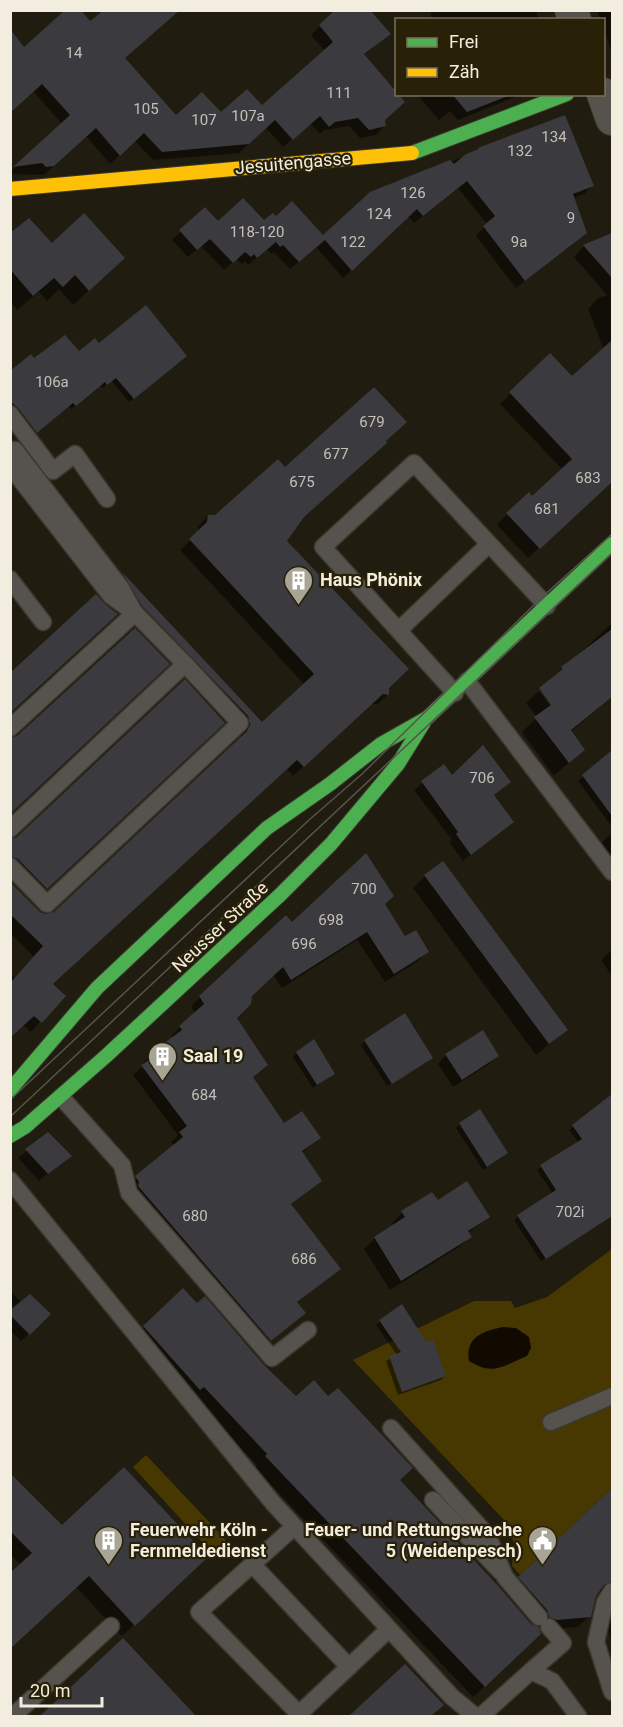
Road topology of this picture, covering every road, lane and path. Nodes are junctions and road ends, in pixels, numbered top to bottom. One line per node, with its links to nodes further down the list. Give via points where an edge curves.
1 (562, 96): 4 (main road, Jesuitengasse, via 411,153)
2 (604, 96): 3 (street)
3 (612, 119)
4 (10, 189)
5 (10, 414): 8 (lane, via 53,471 75,454)
6 (10, 450): 13 (lane, via 15,450 122,588)
7 (10, 466): 13 (lane, via 111,596)
8 (107, 499)
9 (489, 544): 12 (lane); 15 (lane); 15 (lane, via 414,463 323,547)
10 (612, 544): 12 (main road, Neusser Straße)
11 (10, 579): 14 (lane)
12 (546, 606): 17 (main road, Neusser Straße)
13 (135, 613): 16 (lane); 19 (lane)
14 (43, 622)
15 (399, 630): 17 (lane)
16 (185, 664): 20 (lane); 21 (lane, via 240,723 47,904)
17 (461, 687): 18 (main road, Neusser Straße); 22 (lane)
18 (427, 718): 23 (main road, Neusser Straße, via 381,744 267,828 97,988); 24 (main road, Neusser Straße, via 398,764 331,843)
19 (10, 728)
20 (10, 829)
21 (10, 866)
22 (612, 872)
23 (10, 1090)
24 (61, 1097): 25 (main road, Neusser Straße); 27 (lane, via 122,1165 129,1194 272,1358)
25 (10, 1136)
26 (10, 1179): 32 (lane)
27 (308, 1330)
28 (612, 1396): 29 (lane)
29 (551, 1422)
30 (391, 1428): 34 (lane, via 488,1536)
31 (433, 1500): 34 (lane)
32 (294, 1527): 33 (lane); 37 (lane)
33 (252, 1564): 38 (lane); 38 (lane, via 199,1612 299,1714)
34 (505, 1576): 39 (lane, via 563,1643)
35 (612, 1591): 40 (lane, via 604,1602 596,1642)
36 (111, 1626): 41 (lane)
37 (389, 1629): 38 (lane); 42 (lane, via 452,1697)
38 (349, 1667)
39 (531, 1671): 43 (lane); 44 (lane, via 552,1681)
40 (612, 1692)
41 (14, 1716)
42 (475, 1716)
43 (481, 1716)
44 (578, 1716)

